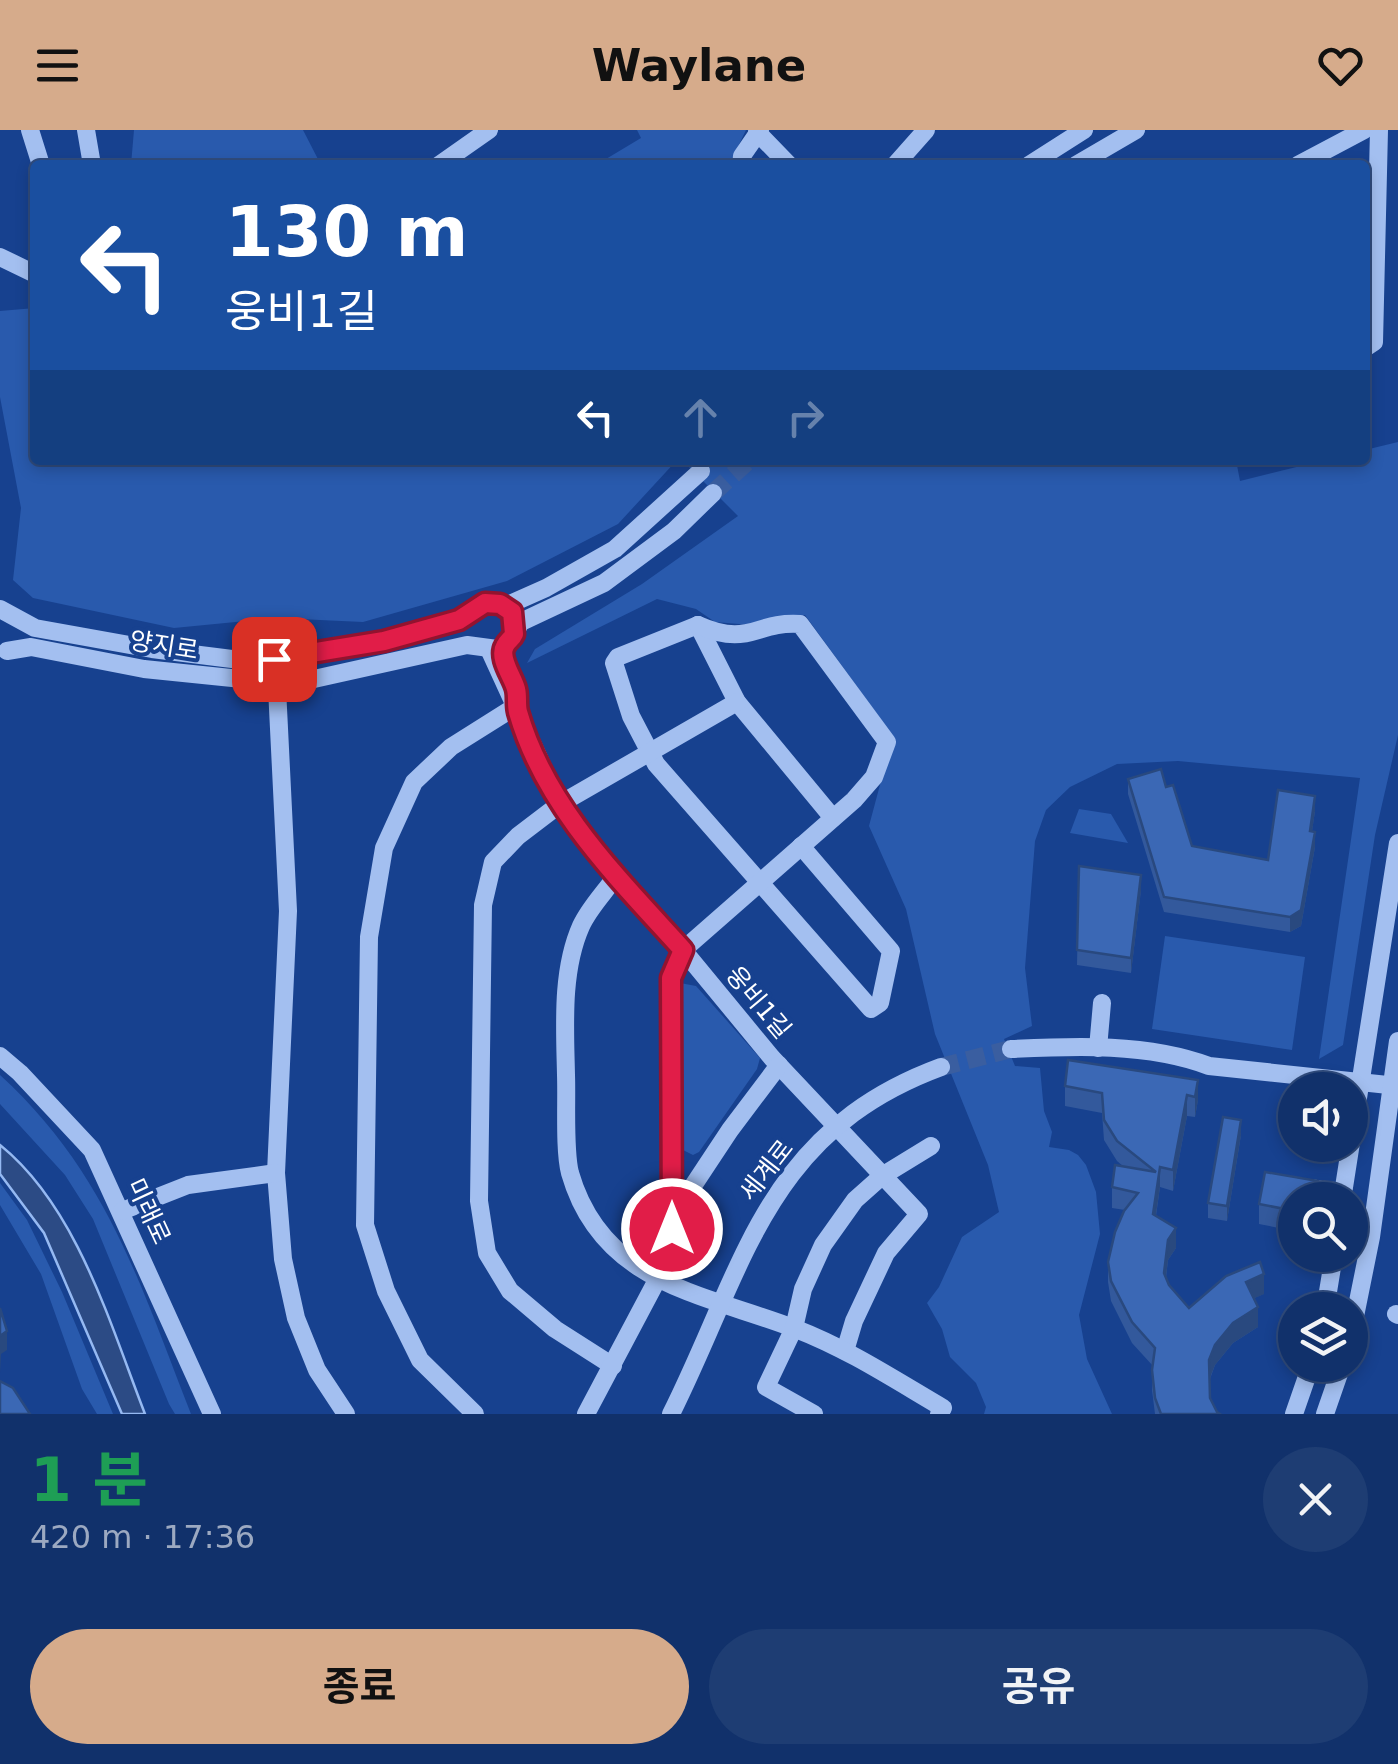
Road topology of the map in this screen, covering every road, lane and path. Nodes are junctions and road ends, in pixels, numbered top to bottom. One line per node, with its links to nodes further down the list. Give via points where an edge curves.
1 (30, 130): 10 (street)
2 (86, 130): 11 (street)
3 (488, 130): 12 (street)
4 (926, 130): 15 (street)
5 (1084, 130): 16 (street)
6 (1136, 130): 17 (street)
7 (1364, 130): 18 (street)
8 (1379, 130): 19 (street)
9 (759, 131): 13 (street); 14 (street)
10 (39, 160)
11 (91, 160)
12 (446, 160)
13 (742, 160)
14 (785, 160)
15 (899, 160)
16 (1037, 160)
17 (1085, 160)
18 (1307, 160)
19 (1389, 205): 20 (street)
20 (1371, 256): 23 (street)
21 (0, 257): 22 (street)
22 (30, 270)
23 (1370, 345)
24 (701, 472): 26 (street, via 615,549)
25 (713, 493): 29 (street, via 604,583)
26 (509, 602): 28 (street, via 485,603); 29 (street)
27 (3, 612): 28 (street, 양지로, via 35,628 240,660 384,641); 32 (street, via 13,634)
28 (466, 616): 31 (street, via 471,634)
29 (523, 622): 31 (street, via 510,641)
30 (698, 625): 36 (street); 38 (street, via 614,663); 40 (street, via 723,636 800,624 888,742 874,776)
31 (485, 646): 33 (street, 양지로); 37 (street, 웅비1길)
32 (4, 654): 34 (street, 양지로, via 31,646)
33 (420, 655): 34 (street, 양지로, via 305,681); 35 (street, via 392,669)
34 (198, 676): 35 (street, via 213,684)
35 (277, 688): 61 (street, via 288,911)
36 (737, 702): 38 (street); 40 (street)
37 (516, 706): 39 (street, 웅비1길); 75 (street, via 452,747 414,782 384,848 369,936 365,1225 386,1292 420,1360)
38 (650, 754): 39 (street); 44 (street)
39 (560, 804): 43 (street, 웅비1길); 70 (street, via 493,862 483,905 480,1201 487,1253 510,1291)
40 (833, 818): 42 (street)
41 (1398, 843): 54 (street)
42 (802, 846): 44 (street); 44 (street, via 891,951 880,1003 871,1009)
43 (616, 876): 45 (street, 웅비1길); 65 (street, via 582,924 567,975 570,1172 613,1246)
44 (760, 884): 45 (street)
45 (683, 950): 51 (street, 웅비1길); 58 (street, via 671,978)
46 (1102, 1003): 48 (street)
47 (1398, 1040): 56 (street)
48 (1098, 1048): 49 (street); 53 (street)
49 (1011, 1050)
50 (0, 1056): 63 (street, 미래로, via 92,1150)
51 (779, 1065): 57 (street, 웅비1길); 60 (street)
52 (940, 1067): 57 (street, 세계로, via 902,1083)
53 (1278, 1072)
54 (1361, 1072)
55 (1368, 1081): 56 (street)
56 (1395, 1086): 66 (street)
57 (840, 1126): 62 (street, 웅비1길); 67 (street, 세계로, via 775,1194)
58 (672, 1144): 60 (street, via 694,1165); 64 (street)
59 (931, 1146): 62 (street)
60 (714, 1154): 64 (street)
61 (276, 1174): 63 (street, via 188,1185); 74 (street, via 296,1318 317,1370)
62 (882, 1176): 68 (street, via 855,1200 824,1246); 69 (street, 웅비1길, via 919,1214 886,1253)
63 (122, 1211): 73 (street, 미래로)
64 (672, 1229): 65 (street)
65 (657, 1280): 67 (street); 70 (street)
66 (1360, 1292)
67 (719, 1305): 68 (street); 77 (street, 세계로)
68 (794, 1328): 69 (street); 78 (street, via 766,1388)
69 (845, 1351): 79 (street, via 942,1408)
70 (613, 1366): 76 (street)
71 (1305, 1382): 80 (street)
72 (1336, 1382): 81 (street)
73 (212, 1414)
74 (346, 1414)
75 (475, 1414)
76 (586, 1414)
77 (671, 1414)
78 (814, 1414)
79 (939, 1414)
80 (1294, 1414)
81 (1325, 1414)

